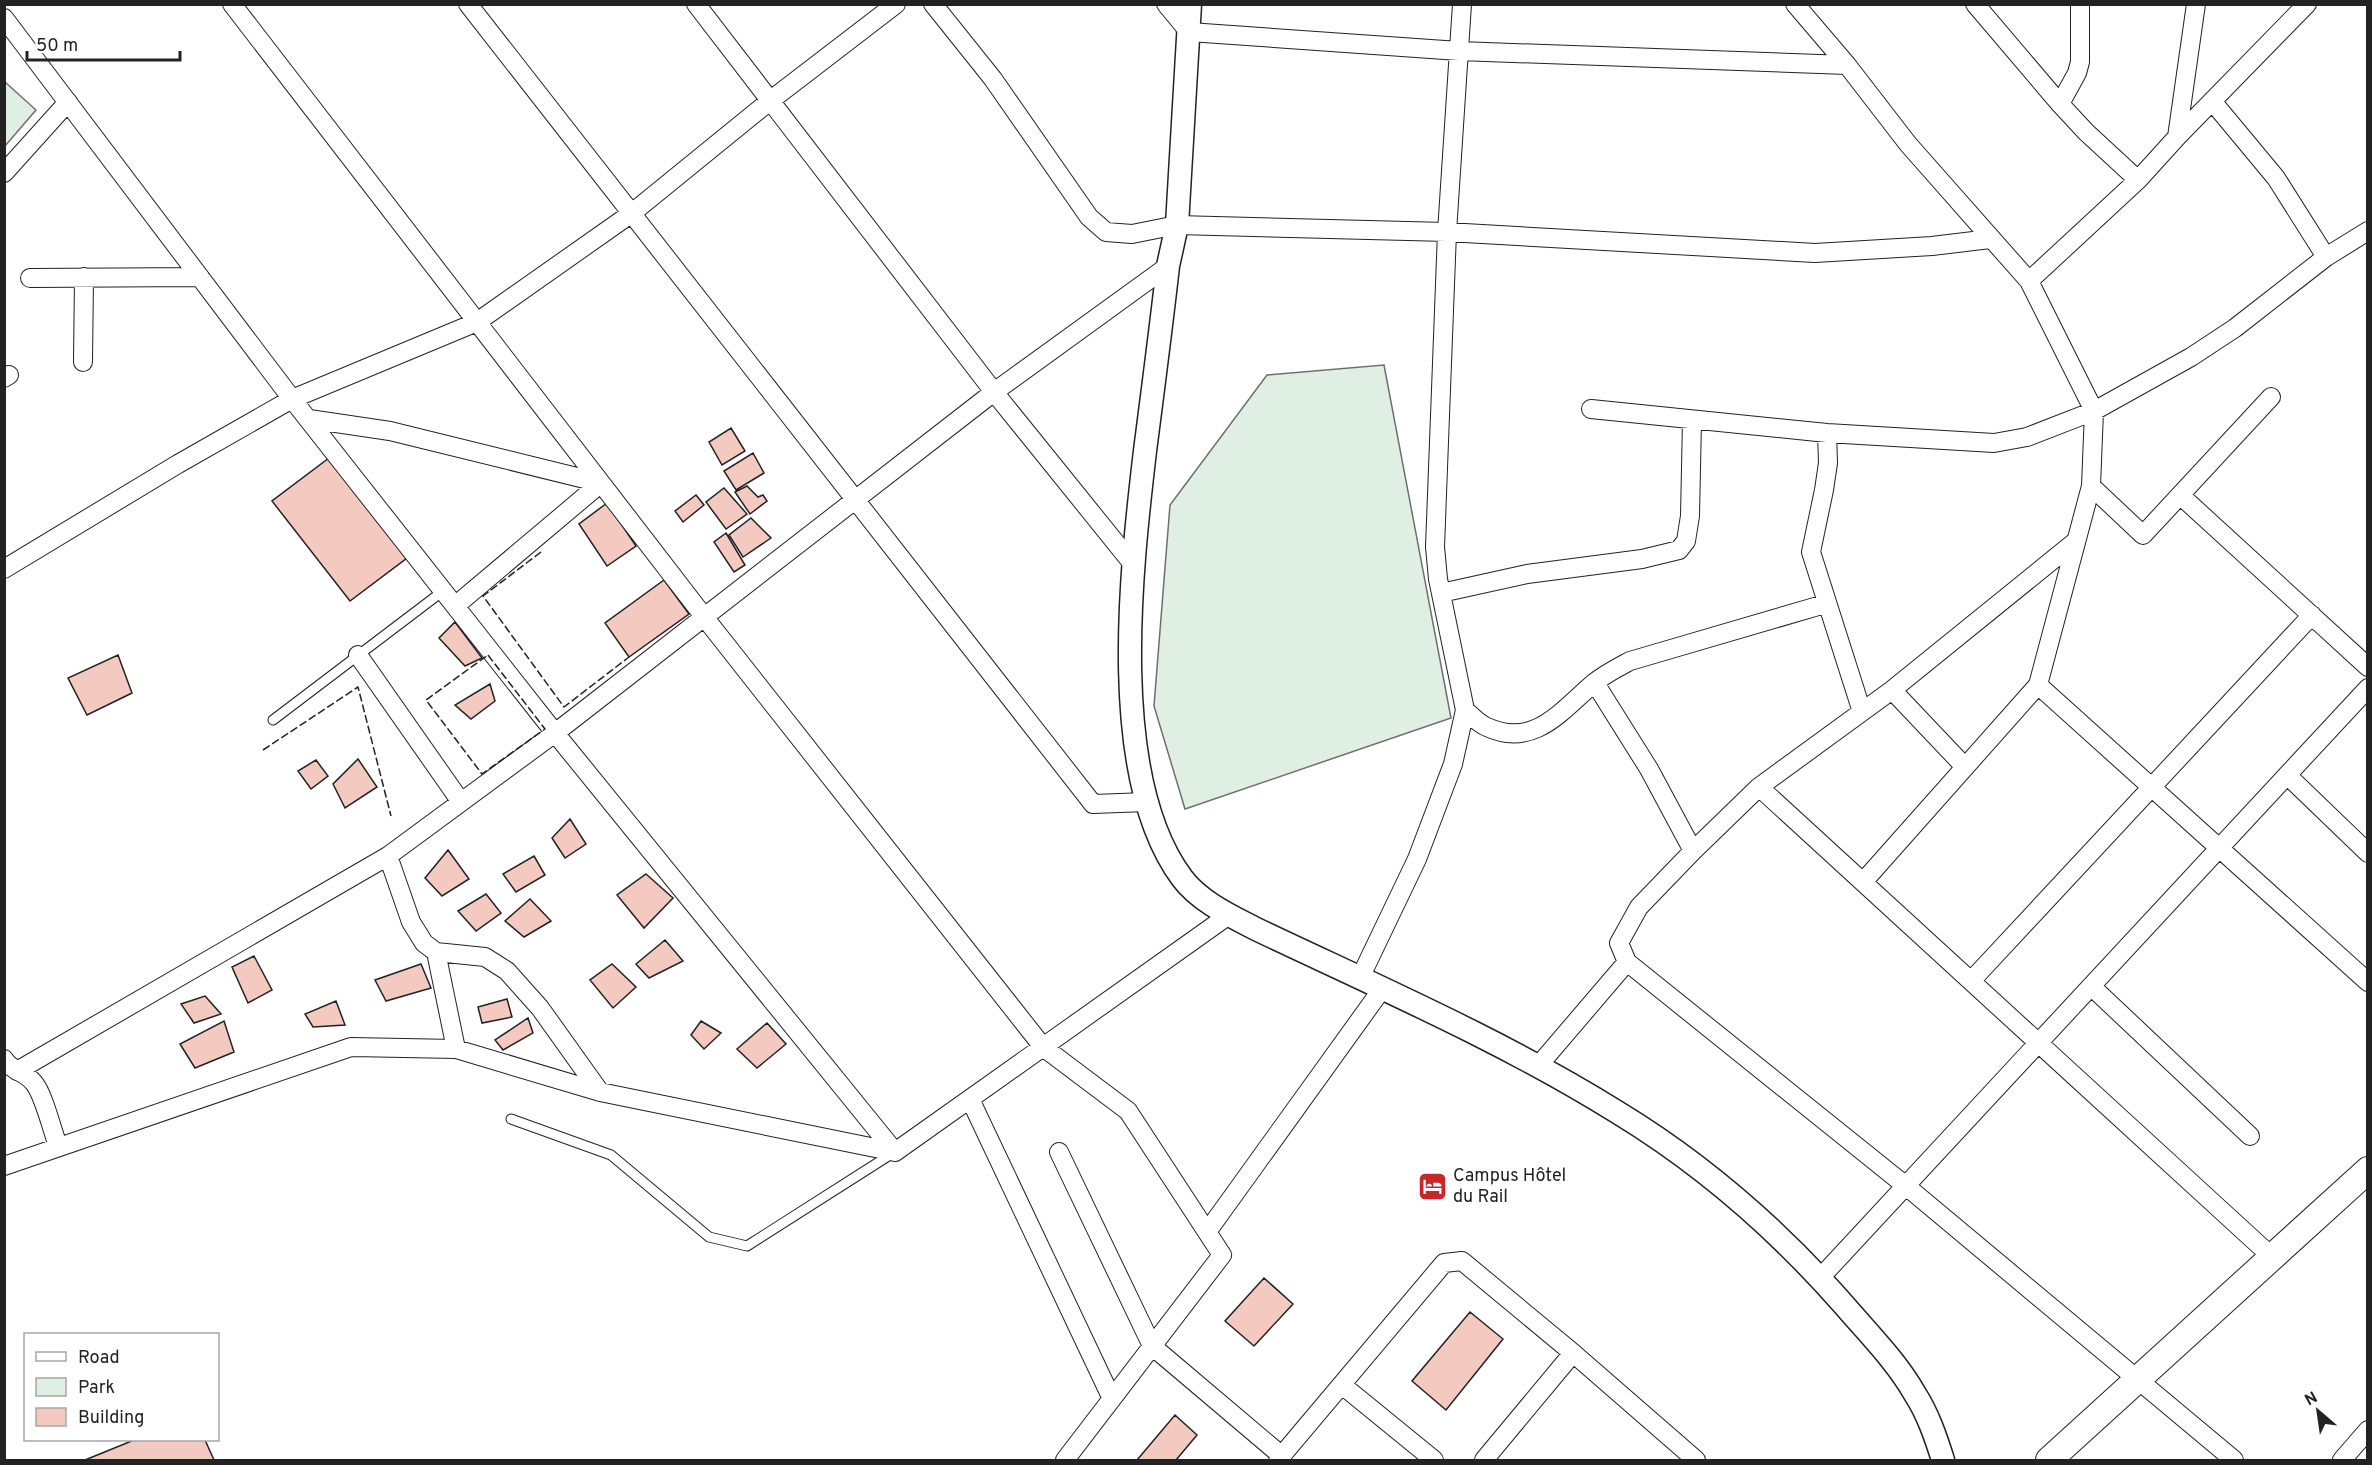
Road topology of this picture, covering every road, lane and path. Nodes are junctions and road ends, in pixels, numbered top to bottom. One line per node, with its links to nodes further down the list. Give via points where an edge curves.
1 (232, 4): 36 (street)
2 (468, 4): 25 (street)
3 (696, 4): 18 (street)
4 (896, 4): 18 (street)
5 (933, 4): 26 (street, via 993,79 1089,217 1106,232 1132,234)
6 (1166, 4): 15 (street)
7 (1190, 4): 15 (street)
8 (1462, 4): 16 (street)
9 (1795, 4): 17 (street)
10 (1975, 4): 21 (street)
11 (2080, 4): 21 (street, via 2080,62)
12 (2196, 4): 22 (street)
13 (2307, 4): 19 (street)
14 (4, 18): 20 (street)
15 (1188, 32): 16 (street); 26 (street)
16 (1459, 51): 17 (street); 28 (street)
17 (1847, 64): 29 (street, via 1908,144)
18 (771, 100): 25 (street); 38 (street)
19 (2212, 101): 22 (street); 30 (street, via 2276,178)
20 (68, 102): 23 (street); 32 (street)
21 (2060, 104): 24 (street)
22 (2176, 137): 24 (street)
23 (4, 173)
24 (2138, 180): 35 (street)
25 (632, 213): 36 (street); 49 (street)
26 (1177, 225): 28 (street); 31 (street)
27 (2367, 231): 30 (street)
28 (1447, 232): 29 (street, via 1815,252 1932,246); 54 (street, via 1435,519)
29 (1990, 238): 35 (street)
30 (2325, 256): 42 (street, via 2235,328)
31 (1168, 266): 38 (street); 51 (street)
32 (200, 277): 34 (street); 40 (street)
33 (30, 278): 34 (street)
34 (84, 278): 37 (street)
35 (2029, 281): 42 (street)
36 (477, 322): 40 (street); 46 (street)
37 (83, 362)
38 (994, 392): 49 (street); 51 (street)
39 (2271, 397): 48 (street)
40 (292, 399): 43 (street); 52 (street)
41 (1591, 410): 44 (street)
42 (2094, 411): 45 (street, via 2027,437 1994,443); 47 (street)
43 (309, 419): 46 (street, via 390,430); 53 (street)
44 (1692, 420): 45 (street); 54 (street, via 1690,516 1686,541 1679,550 1642,559 1527,574)
45 (1827, 433): 55 (street, via 1828,463 1810,552)
46 (601, 483): 56 (street); 58 (street)
47 (2091, 486): 48 (street, via 2144,535); 50 (street)
48 (2180, 495): 57 (street)
49 (856, 501): 58 (street); 74 (street, via 1093,804)
50 (2076, 541): 62 (street); 64 (street)
51 (1132, 563): 74 (street, via 1130,653 1134,739)
52 (4, 569)
53 (443, 591): 56 (street); 59 (lane)
54 (1441, 593): 65 (street)
55 (1826, 604): 61 (street, via 1630,661); 66 (street)
56 (455, 606): 68 (street)
57 (2312, 615): 60 (street); 72 (street)
58 (705, 618): 68 (street); 89 (street)
59 (358, 655): 67 (lane); 73 (street)
60 (2367, 667)
61 (1595, 683): 65 (street, via 1551,722 1534,731 1507,733 1486,727); 76 (street, via 1649,769)
62 (2038, 685): 69 (street); 72 (street)
63 (2367, 688): 70 (street)
64 (1892, 690): 66 (street); 69 (street)
65 (1465, 710): 83 (street, via 1453,764 1418,859)
66 (1862, 712): 71 (street)
67 (273, 720)
68 (555, 733): 73 (street); 98 (street)
69 (1965, 767): 79 (street)
70 (2287, 775): 75 (street); 77 (street)
71 (1759, 787): 76 (street); 79 (street)
72 (2151, 787): 75 (street); 84 (street)
73 (461, 802): 78 (street)
74 (1147, 802): 80 (street, via 1158,835 1183,879)
75 (2219, 848): 85 (street); 86 (street)
76 (1693, 850): 82 (street, via 1639,907 1619,943)
77 (2367, 853)
78 (388, 855): 81 (street, via 418,937); 91 (street)
79 (1863, 882): 84 (street)
80 (1229, 915): 83 (street); 89 (street)
81 (436, 952): 90 (street); 93 (street, via 485,957 507,971 540,1008)
82 (1628, 962): 92 (street); 102 (street)
83 (1360, 978): 87 (street)
84 (1971, 981): 88 (street)
85 (2367, 982)
86 (2091, 986): 88 (street); 96 (street)
87 (1382, 989): 92 (street); 103 (street)
88 (2038, 1043): 102 (street); 104 (street)
89 (1043, 1047): 94 (street); 103 (street, via 1128,1111)
90 (456, 1049): 93 (street); 97 (street, via 351,1047)
91 (10, 1065): 97 (street, via 36,1085)
92 (1539, 1065): 105 (street, via 1696,1166)
93 (600, 1092): 98 (street)
94 (970, 1099): 98 (street); 110 (street)
95 (511, 1119): 98 (lane, via 611,1155 709,1236 747,1246)
96 (2250, 1136)
97 (58, 1146): 100 (street)
98 (895, 1152)
99 (1059, 1152): 106 (street)
100 (4, 1166)
101 (2366, 1174): 104 (main road)
102 (1906, 1186): 105 (street); 108 (street)
103 (1207, 1232): 106 (street, via 1222,1255)
104 (2271, 1256): 108 (main road)
105 (1820, 1278): 117 (street, via 1893,1361 1916,1395)
106 (1152, 1346): 110 (street); 112 (street)
107 (1573, 1353): 109 (street, via 1462,1261 1444,1263); 115 (street); 116 (street)
108 (2139, 1381): 118 (main road); 119 (street)
109 (1342, 1385): 112 (street); 114 (street)
110 (1112, 1399): 113 (street)
111 (2367, 1430): 120 (street)
112 (1280, 1459)
113 (1065, 1461)
114 (1434, 1461)
115 (1484, 1461)
116 (1695, 1461)
117 (1943, 1461)
118 (2049, 1461)
119 (2234, 1461)
120 (2342, 1461)

